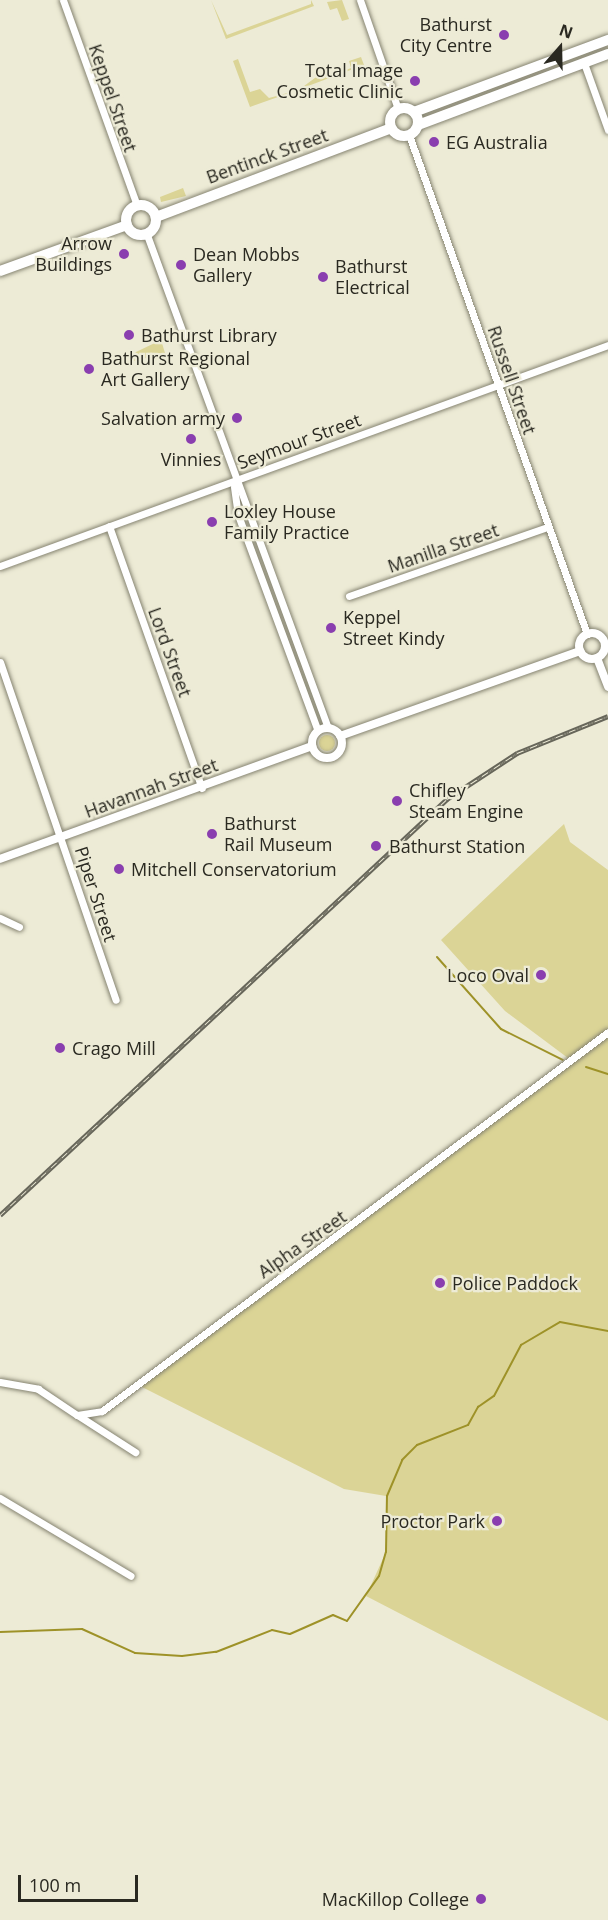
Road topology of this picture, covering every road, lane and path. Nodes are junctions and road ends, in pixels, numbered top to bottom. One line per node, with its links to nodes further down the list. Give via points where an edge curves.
1 (63, 0): 12 (street, Keppel Street)
2 (360, 0): 6 (street)
3 (608, 40): 7 (main road)
4 (608, 54): 5 (main road)
5 (584, 63): 8 (main road); 10 (street)
6 (399, 109): 7 (main road); 9 (main road)
7 (414, 112): 8 (main road)
8 (418, 125): 11 (main road)
9 (391, 128): 11 (main road); 13 (main road, Bentinck Street)
10 (608, 130)
11 (410, 135): 18 (street, Russell Street)
12 (137, 206): 13 (main road, via 147,206); 14 (main road, via 127,216)
13 (156, 217): 15 (main road)
14 (127, 225): 15 (main road, via 137,235); 16 (main road)
15 (147, 235): 19 (street)
16 (0, 271)
17 (608, 345): 18 (street, Seymour Street)
18 (496, 386): 19 (street, Seymour Street); 21 (street, Russell Street)
19 (233, 481): 20 (street, Seymour Street); 22 (street); 23 (street)
20 (109, 526): 24 (street, Seymour Street); 38 (street, Lord Street)
21 (547, 527): 25 (street, Manilla Street); 26 (street, Russell Street)
22 (266, 558): 23 (street); 30 (street)
23 (255, 562): 32 (street)
24 (0, 566)
25 (349, 596)
26 (587, 633): 27 (street); 28 (street)
27 (606, 642): 29 (street)
28 (580, 651): 29 (street); 36 (street)
29 (597, 658): 33 (street)
30 (303, 660): 32 (street); 34 (street)
31 (0, 662): 39 (street, Piper Street)
32 (291, 663): 35 (street)
33 (608, 687)
34 (328, 728): 35 (street); 36 (street)
35 (318, 731): 37 (street)
36 (340, 736): 37 (street, via 340,750 333,756 320,756)
37 (312, 747): 38 (street, Havannah Street)
38 (202, 788): 39 (street, Havannah Street)
39 (61, 837): 40 (street, Havannah Street); 43 (street, Piper Street)
40 (0, 859)
41 (0, 918): 42 (street)
42 (19, 927)
43 (116, 1000)
44 (608, 1032): 46 (street, Alpha Street, via 396,1195 200,1334 140,1386 93,1416)
45 (0, 1382): 46 (street, via 38,1389)
46 (77, 1415): 47 (street)
47 (135, 1452)
48 (0, 1498): 49 (street)
49 (131, 1576)

